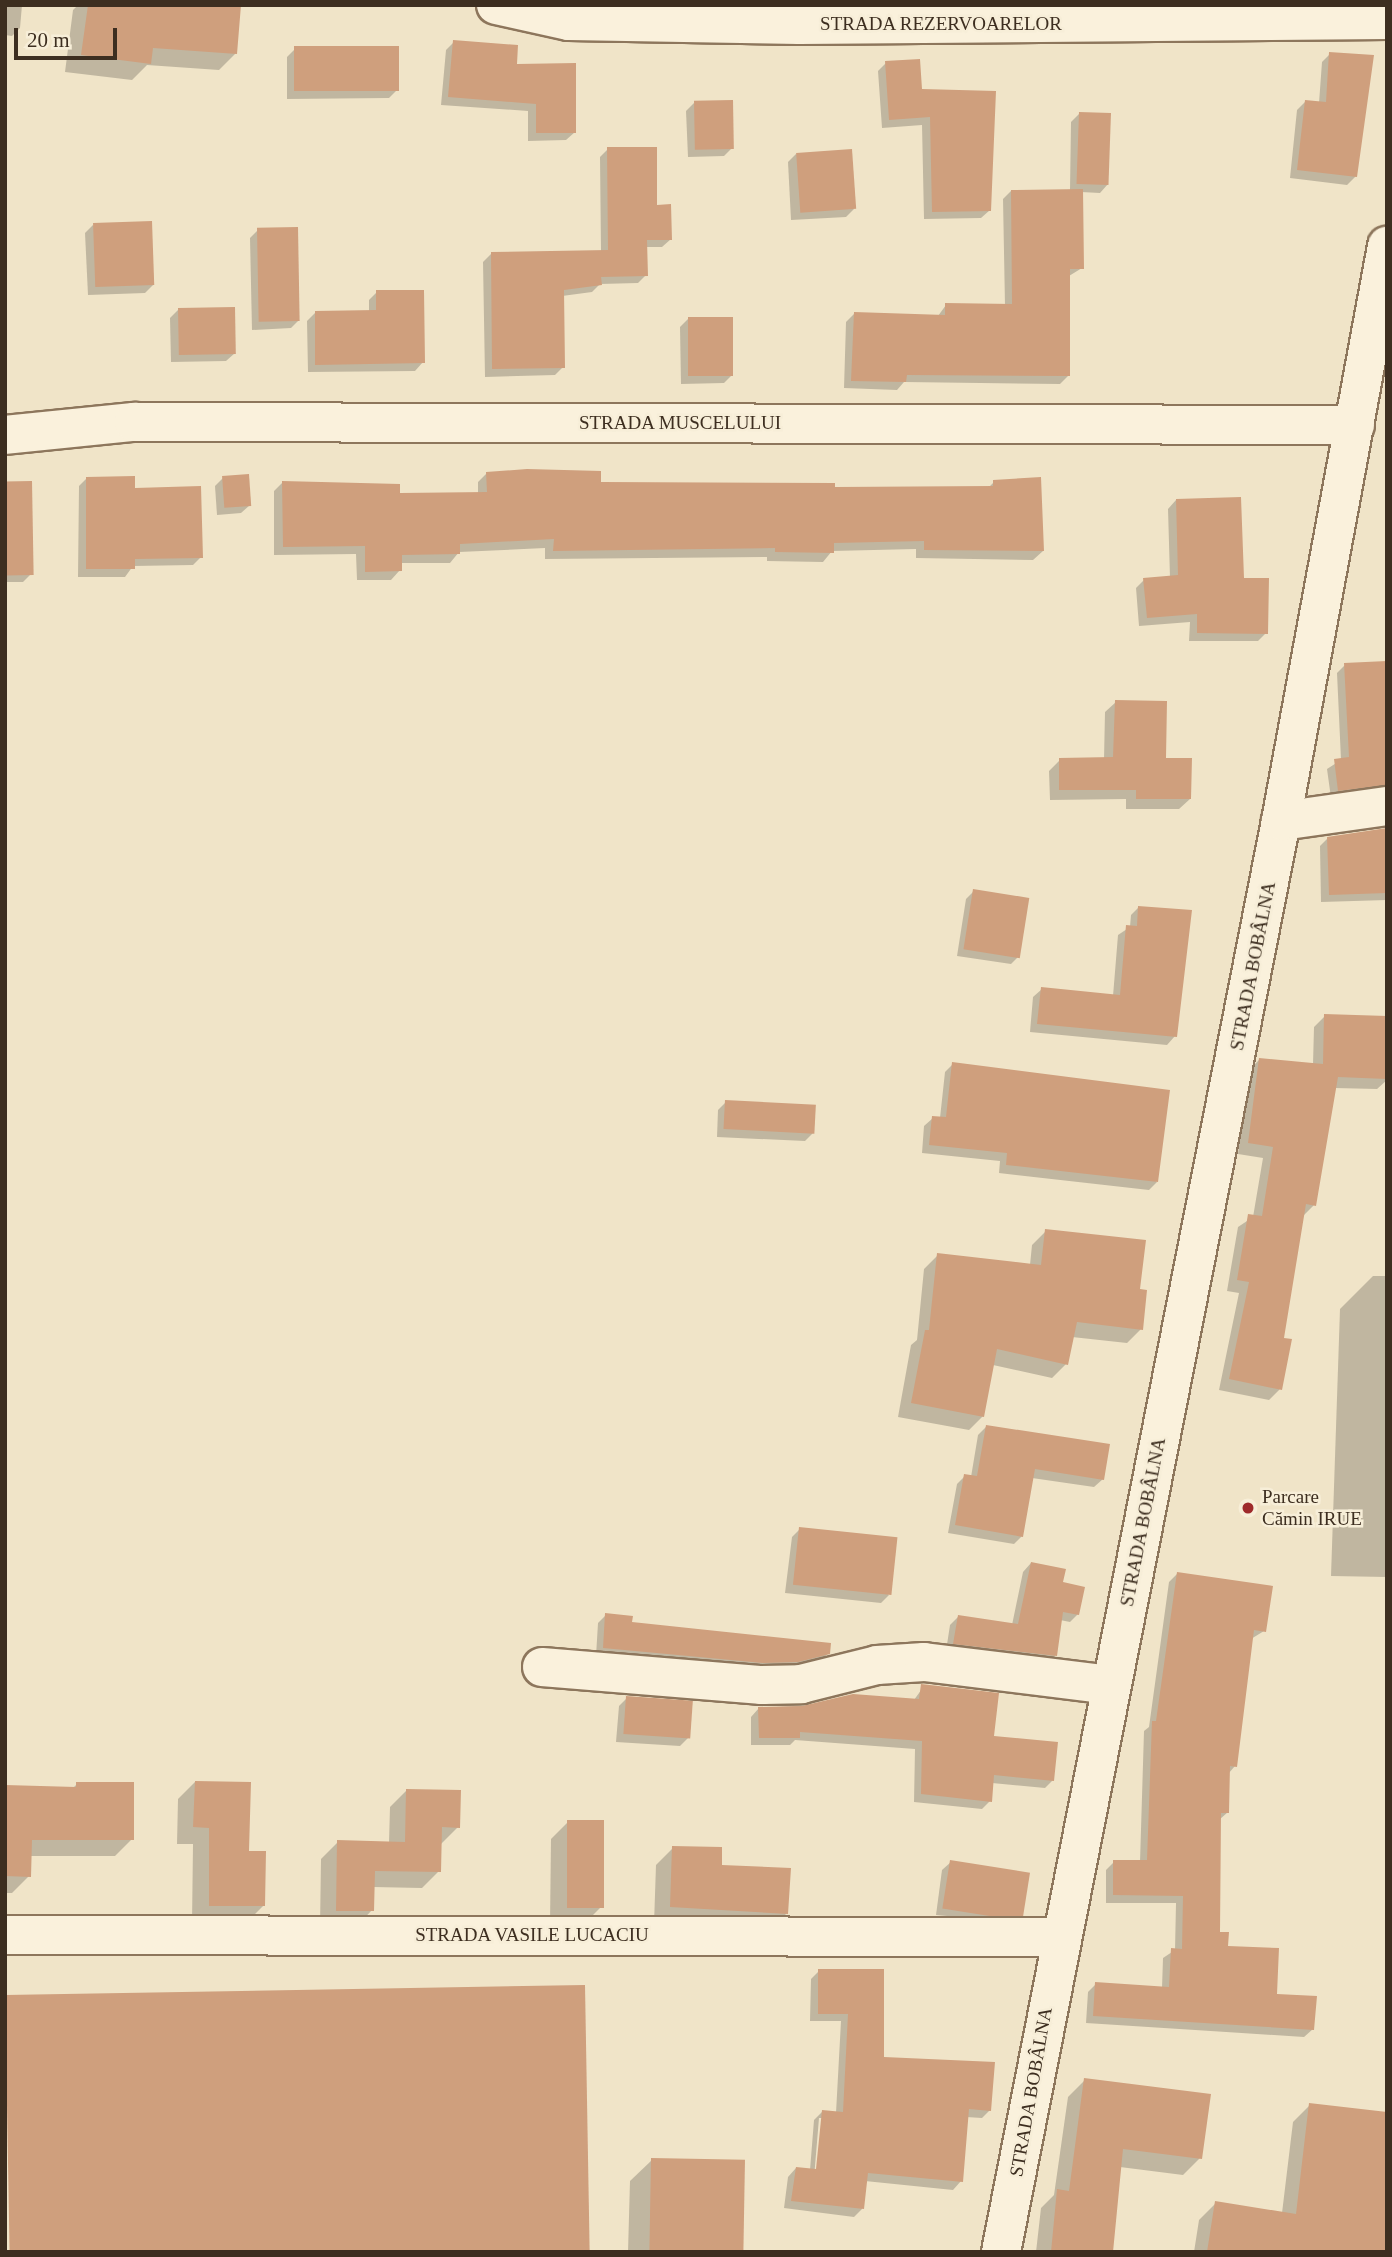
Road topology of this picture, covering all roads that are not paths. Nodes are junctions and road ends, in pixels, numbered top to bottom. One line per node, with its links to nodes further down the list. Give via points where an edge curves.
1 (496, 5): 2 (street, STRADA REZERVOARELOR, via 569,21 785,25)
2 (1387, 20)
3 (1387, 246): 4 (street, STRADA BOBÂLNA)
4 (1355, 425): 5 (street, STRADA MUSCELULUI, via 134,422); 7 (street, STRADA BOBÂLNA)
5 (5, 435)
6 (1387, 806): 7 (street)
7 (1281, 821): 9 (street, STRADA BOBÂLNA)
8 (542, 1667): 9 (street, via 712,1684 801,1684 877,1665 924,1662)
9 (1110, 1685): 11 (street, STRADA BOBÂLNA)
10 (5, 1935): 11 (street, STRADA VASILE LUCACIU)
11 (1059, 1937): 12 (street, STRADA BOBÂLNA)
12 (1002, 2252)

